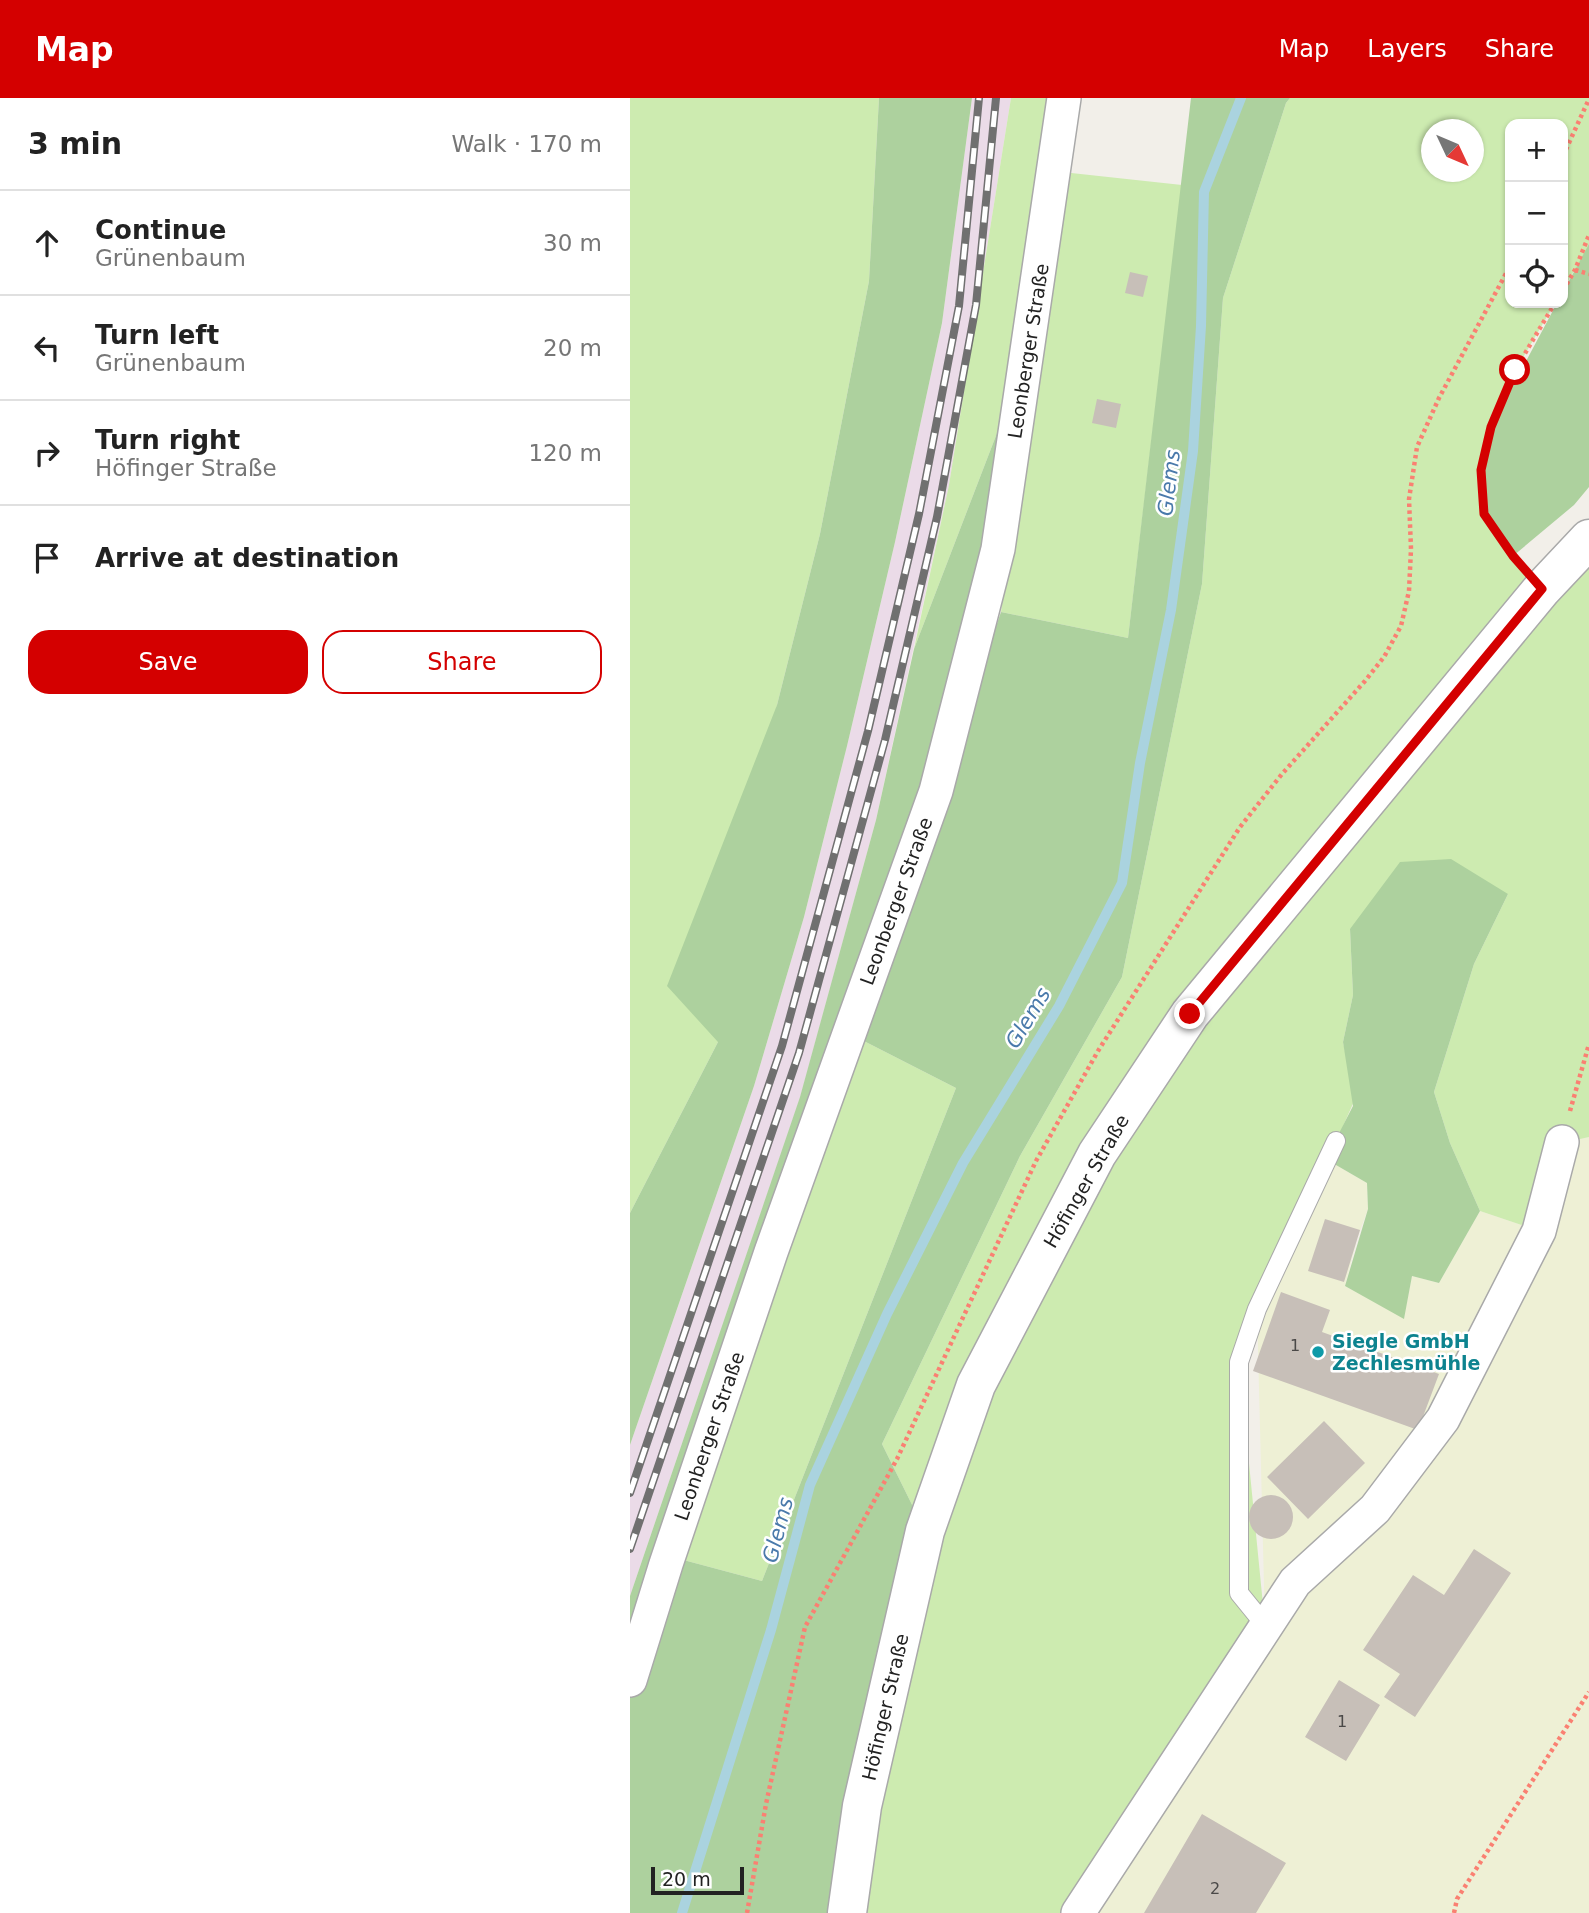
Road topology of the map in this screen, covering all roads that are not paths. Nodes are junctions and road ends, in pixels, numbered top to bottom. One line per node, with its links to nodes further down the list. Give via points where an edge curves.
1 (1064, 98): 6 (street, Leonberger Straße, via 998,549 936,791 771,1252)
2 (1589, 539): 7 (street, Höfinger Straße, via 1542,589 1190,1014 1097,1154 976,1385 925,1531 862,1806)
3 (1336, 1142): 5 (lane, via 1258,1309 1239,1362 1239,1593)
4 (1562, 1142): 5 (street, via 1539,1231 1443,1419 1375,1508 1294,1582)
5 (1265, 1625): 8 (street)
6 (630, 1680)
7 (847, 1913)
8 (1078, 1913)

